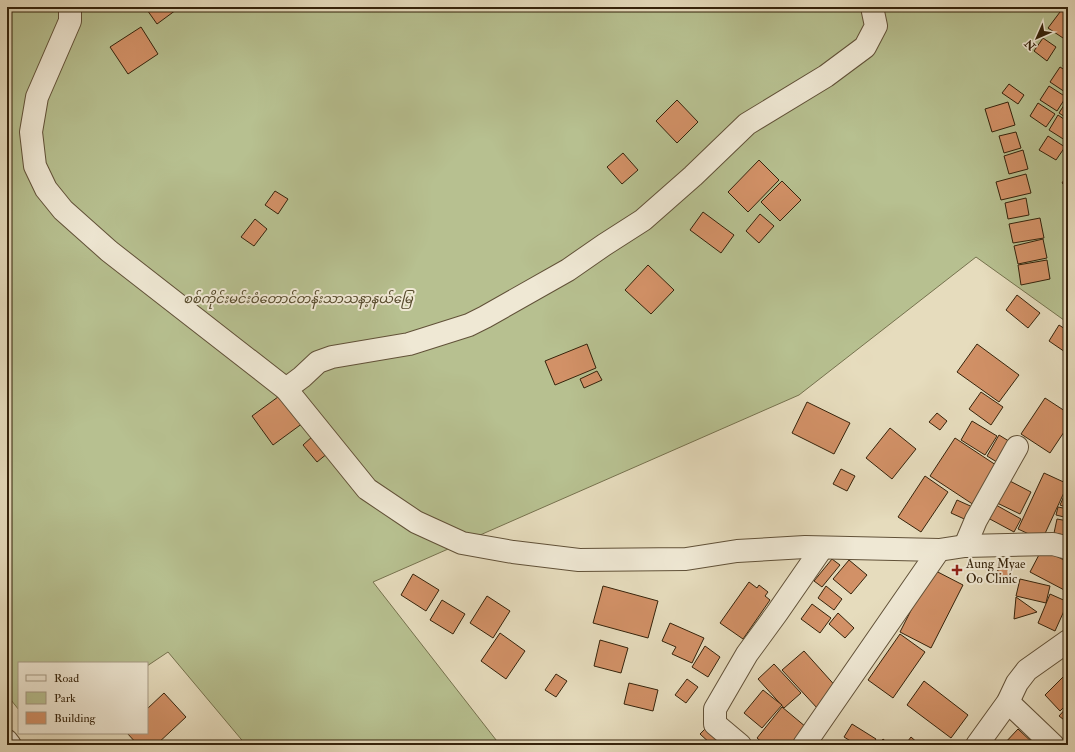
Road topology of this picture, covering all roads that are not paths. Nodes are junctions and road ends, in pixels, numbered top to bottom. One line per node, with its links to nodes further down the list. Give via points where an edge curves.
1 (70, 7): 3 (street, via 70,21 37,97 31,132 35,166 46,189 62,210 109,251)
2 (872, 7): 3 (street, via 876,26 865,47 826,76 747,124 642,220 568,270 469,325 409,344 332,357 318,362)
3 (286, 389): 6 (street, via 367,489 416,522 462,543 579,560 686,559 737,551)
4 (1017, 446): 5 (street, via 976,520)
5 (965, 546): 7 (street, via 1053,544); 8 (street)
6 (822, 548): 8 (street); 13 (street, via 747,654 715,710 715,724)
7 (1068, 548)
8 (939, 550): 14 (street)
9 (1068, 641): 10 (street, via 1027,670)
10 (1008, 702): 15 (street); 16 (street)
11 (7, 741): 12 (street)
12 (10, 745)
13 (740, 745)
14 (804, 745)
15 (977, 745)
16 (1053, 745)

